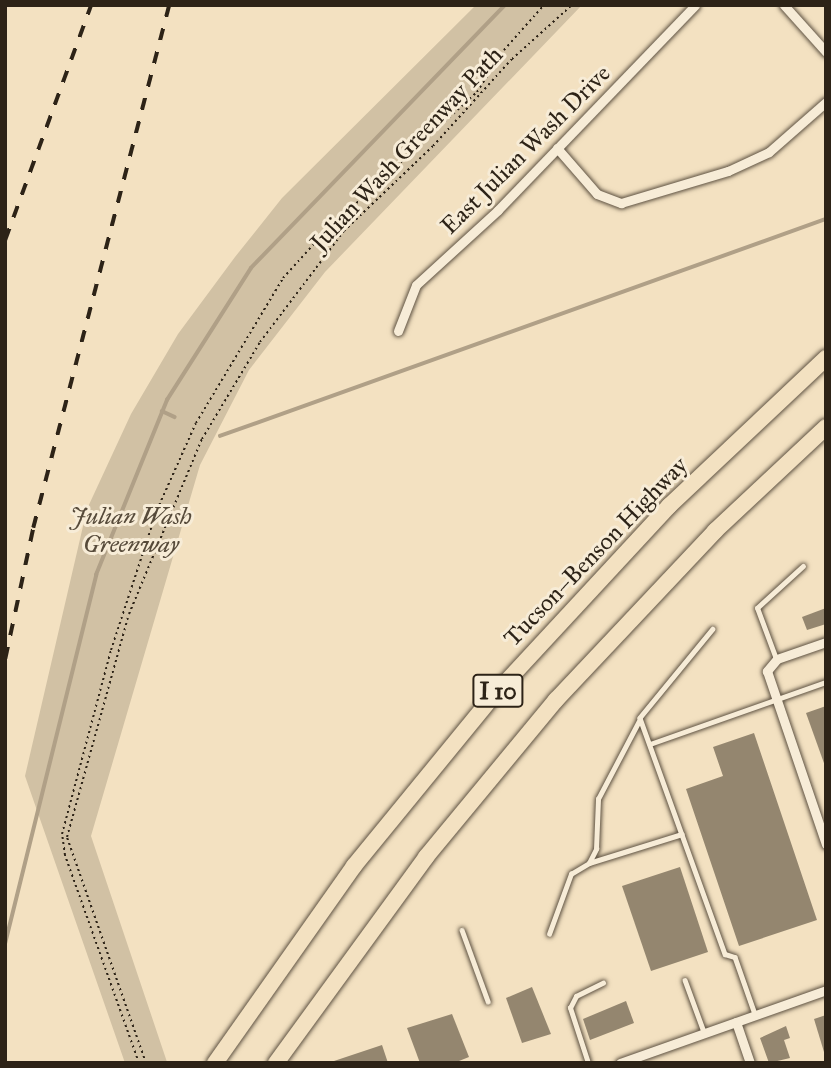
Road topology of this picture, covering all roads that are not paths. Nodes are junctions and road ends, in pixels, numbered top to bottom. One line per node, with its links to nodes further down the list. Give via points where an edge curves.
1 (695, 5): 5 (street, East Julian Wash Drive)
2 (784, 5): 3 (street)
3 (826, 52)
4 (826, 102): 5 (street, via 769,152 728,172 621,203 597,194)
5 (557, 148): 6 (street, East Julian Wash Drive, via 416,285)
6 (398, 331)
7 (826, 358): 29 (highway, Tucson–Benson Highway / I 10, via 668,506 502,686 354,866)
8 (826, 427): 30 (highway, I 10, via 715,531 556,700 426,856)
9 (803, 566): 12 (lane, via 757,608)
10 (713, 629): 15 (lane)
11 (826, 642): 12 (street)
12 (776, 659): 14 (street, via 767,671)
13 (826, 682): 14 (lane)
14 (775, 700): 16 (lane); 18 (street)
15 (640, 718): 16 (lane); 19 (lane, via 598,799 596,849)
16 (650, 744): 17 (lane)
17 (682, 834): 19 (lane); 26 (lane, via 725,954 735,957)
18 (826, 844)
19 (589, 863): 21 (lane, via 571,874)
20 (462, 930): 25 (lane)
21 (549, 934)
22 (685, 980): 28 (lane)
23 (603, 983): 31 (lane, via 576,996 570,1008)
24 (826, 990): 26 (street)
25 (488, 1001)
26 (755, 1015): 27 (street)
27 (736, 1022): 28 (street); 33 (street)
28 (705, 1033): 32 (street)
29 (215, 1063)
30 (276, 1063)
31 (588, 1063)
32 (620, 1063)
33 (750, 1063)

